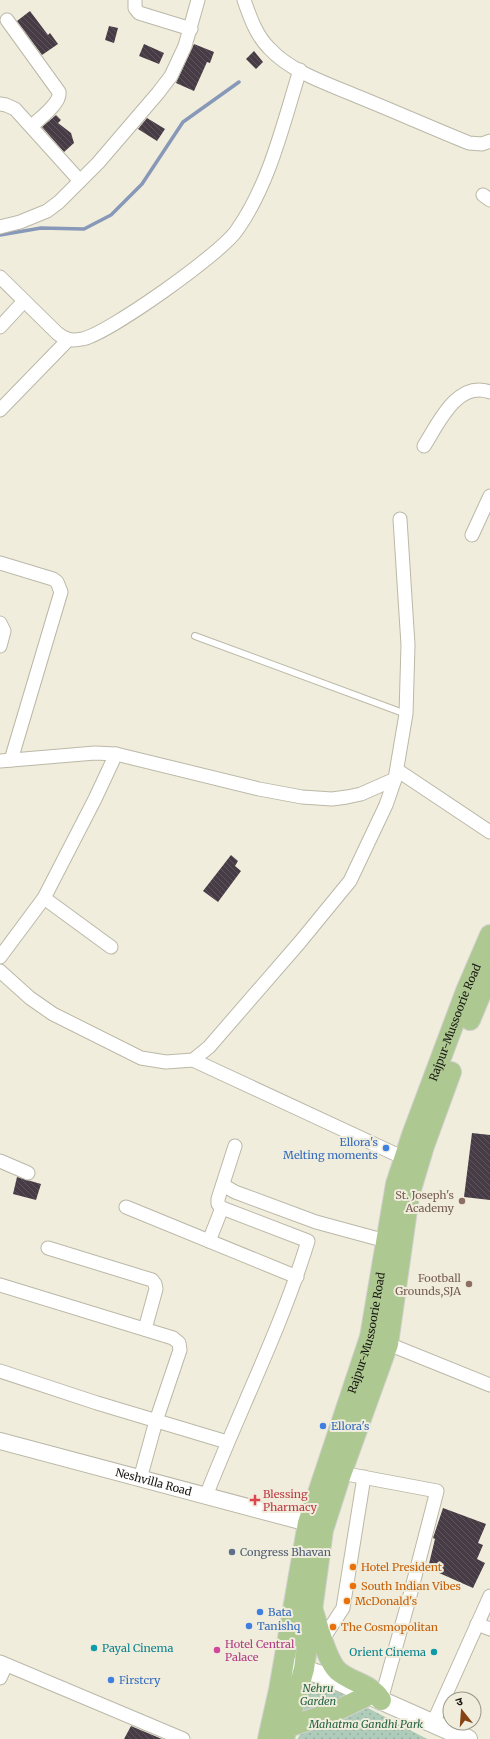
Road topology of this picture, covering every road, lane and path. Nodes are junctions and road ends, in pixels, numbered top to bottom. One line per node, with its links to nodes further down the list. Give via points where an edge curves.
1 (135, 0): 5 (street, via 134,8 139,13)
2 (198, 0): 5 (street)
3 (244, 0): 6 (street, via 259,36 268,48 284,62)
4 (7, 20): 8 (street, via 60,95)
5 (191, 29): 10 (street, via 178,62 158,93)
6 (300, 70): 9 (street, via 469,143 482,144); 15 (street, via 262,188 228,242 159,294 98,333)
7 (0, 104): 8 (street, via 15,109)
8 (32, 126): 10 (street)
9 (490, 141)
10 (80, 181): 11 (street, via 47,211)
11 (0, 227)
12 (0, 277): 13 (street)
13 (24, 301): 14 (street); 15 (street, via 57,333)
14 (0, 327)
15 (68, 340): 17 (street)
16 (490, 392): 18 (street, via 485,390 465,394 453,402)
17 (0, 410)
18 (424, 446)
19 (490, 496): 21 (street)
20 (400, 518): 26 (street, via 408,645)
21 (472, 535)
22 (0, 563): 28 (street, via 53,579 61,592)
23 (0, 623): 25 (street, via 4,636)
24 (195, 636): 26 (lane)
25 (0, 646)
26 (406, 714): 29 (street)
27 (116, 754): 28 (street, via 95,753); 29 (street, via 302,798 332,799 361,794); 31 (street)
28 (6, 760)
29 (396, 775): 30 (street); 37 (street, via 386,805 350,881 209,1047)
30 (490, 832)
31 (44, 898): 33 (street); 34 (street)
32 (490, 935): 39 (main road, Rajpur-Mussoorie Road, via 466,991)
33 (111, 947)
34 (0, 957)
35 (0, 971): 37 (street, via 30,998 53,1014 141,1058 166,1062)
36 (490, 972): 53 (main road, Rajpur-Mussoorie Road, via 476,1003 424,1146 410,1196)
37 (193, 1060): 39 (street)
38 (235, 1146): 42 (street)
39 (404, 1158): 48 (main road, Rajpur-Mussoorie Road, via 396,1184)
40 (0, 1161): 41 (street)
41 (28, 1173)
42 (222, 1185): 44 (street, via 218,1204); 45 (street)
43 (126, 1207): 46 (street)
44 (222, 1208): 46 (street); 47 (street)
45 (316, 1222): 47 (street); 48 (street)
46 (209, 1241): 50 (street)
47 (308, 1241): 50 (street)
48 (386, 1241): 53 (main road, Rajpur-Mussoorie Road)
49 (48, 1248): 52 (street, via 152,1280 156,1289)
50 (297, 1277): 58 (street, via 261,1369)
51 (0, 1285): 52 (street)
52 (145, 1329): 56 (street, via 173,1338 179,1343 180,1350)
53 (379, 1340): 55 (street); 59 (main road, Rajpur-Mussoorie Road); 63 (main road, Rajpur-Mussoorie Road)
54 (0, 1371): 56 (street)
55 (490, 1385)
56 (156, 1421): 58 (street); 61 (street)
57 (0, 1441): 61 (street, Neshvilla Road)
58 (227, 1442): 62 (street)
59 (341, 1473): 60 (street); 65 (main road, Rajpur-Mussoorie Road, via 323,1530)
60 (364, 1477): 68 (street, via 343,1608); 73 (street, via 437,1491 408,1603)
61 (140, 1479): 62 (street, Neshvilla Road)
62 (206, 1496): 63 (street, Neshvilla Road)
63 (308, 1523): 70 (main road, Rajpur-Mussoorie Road)
64 (490, 1596): 66 (street)
65 (312, 1609): 68 (main road); 71 (main road, Rajpur-Mussoorie Road)
66 (477, 1624): 67 (street); 74 (street)
67 (490, 1629)
68 (323, 1639): 73 (main road, via 331,1661 338,1671 376,1692)
69 (3, 1664): 72 (street); 76 (street)
70 (284, 1665): 71 (main road); 77 (main road, Rajpur-Mussoorie Road)
71 (304, 1669): 73 (main road); 75 (main road, Rajpur-Mussoorie Road)
72 (0, 1678)
73 (375, 1697): 74 (main road); 75 (main road)
74 (433, 1723): 78 (main road)
75 (286, 1733)
76 (183, 1739)
77 (268, 1739)
78 (468, 1739)

